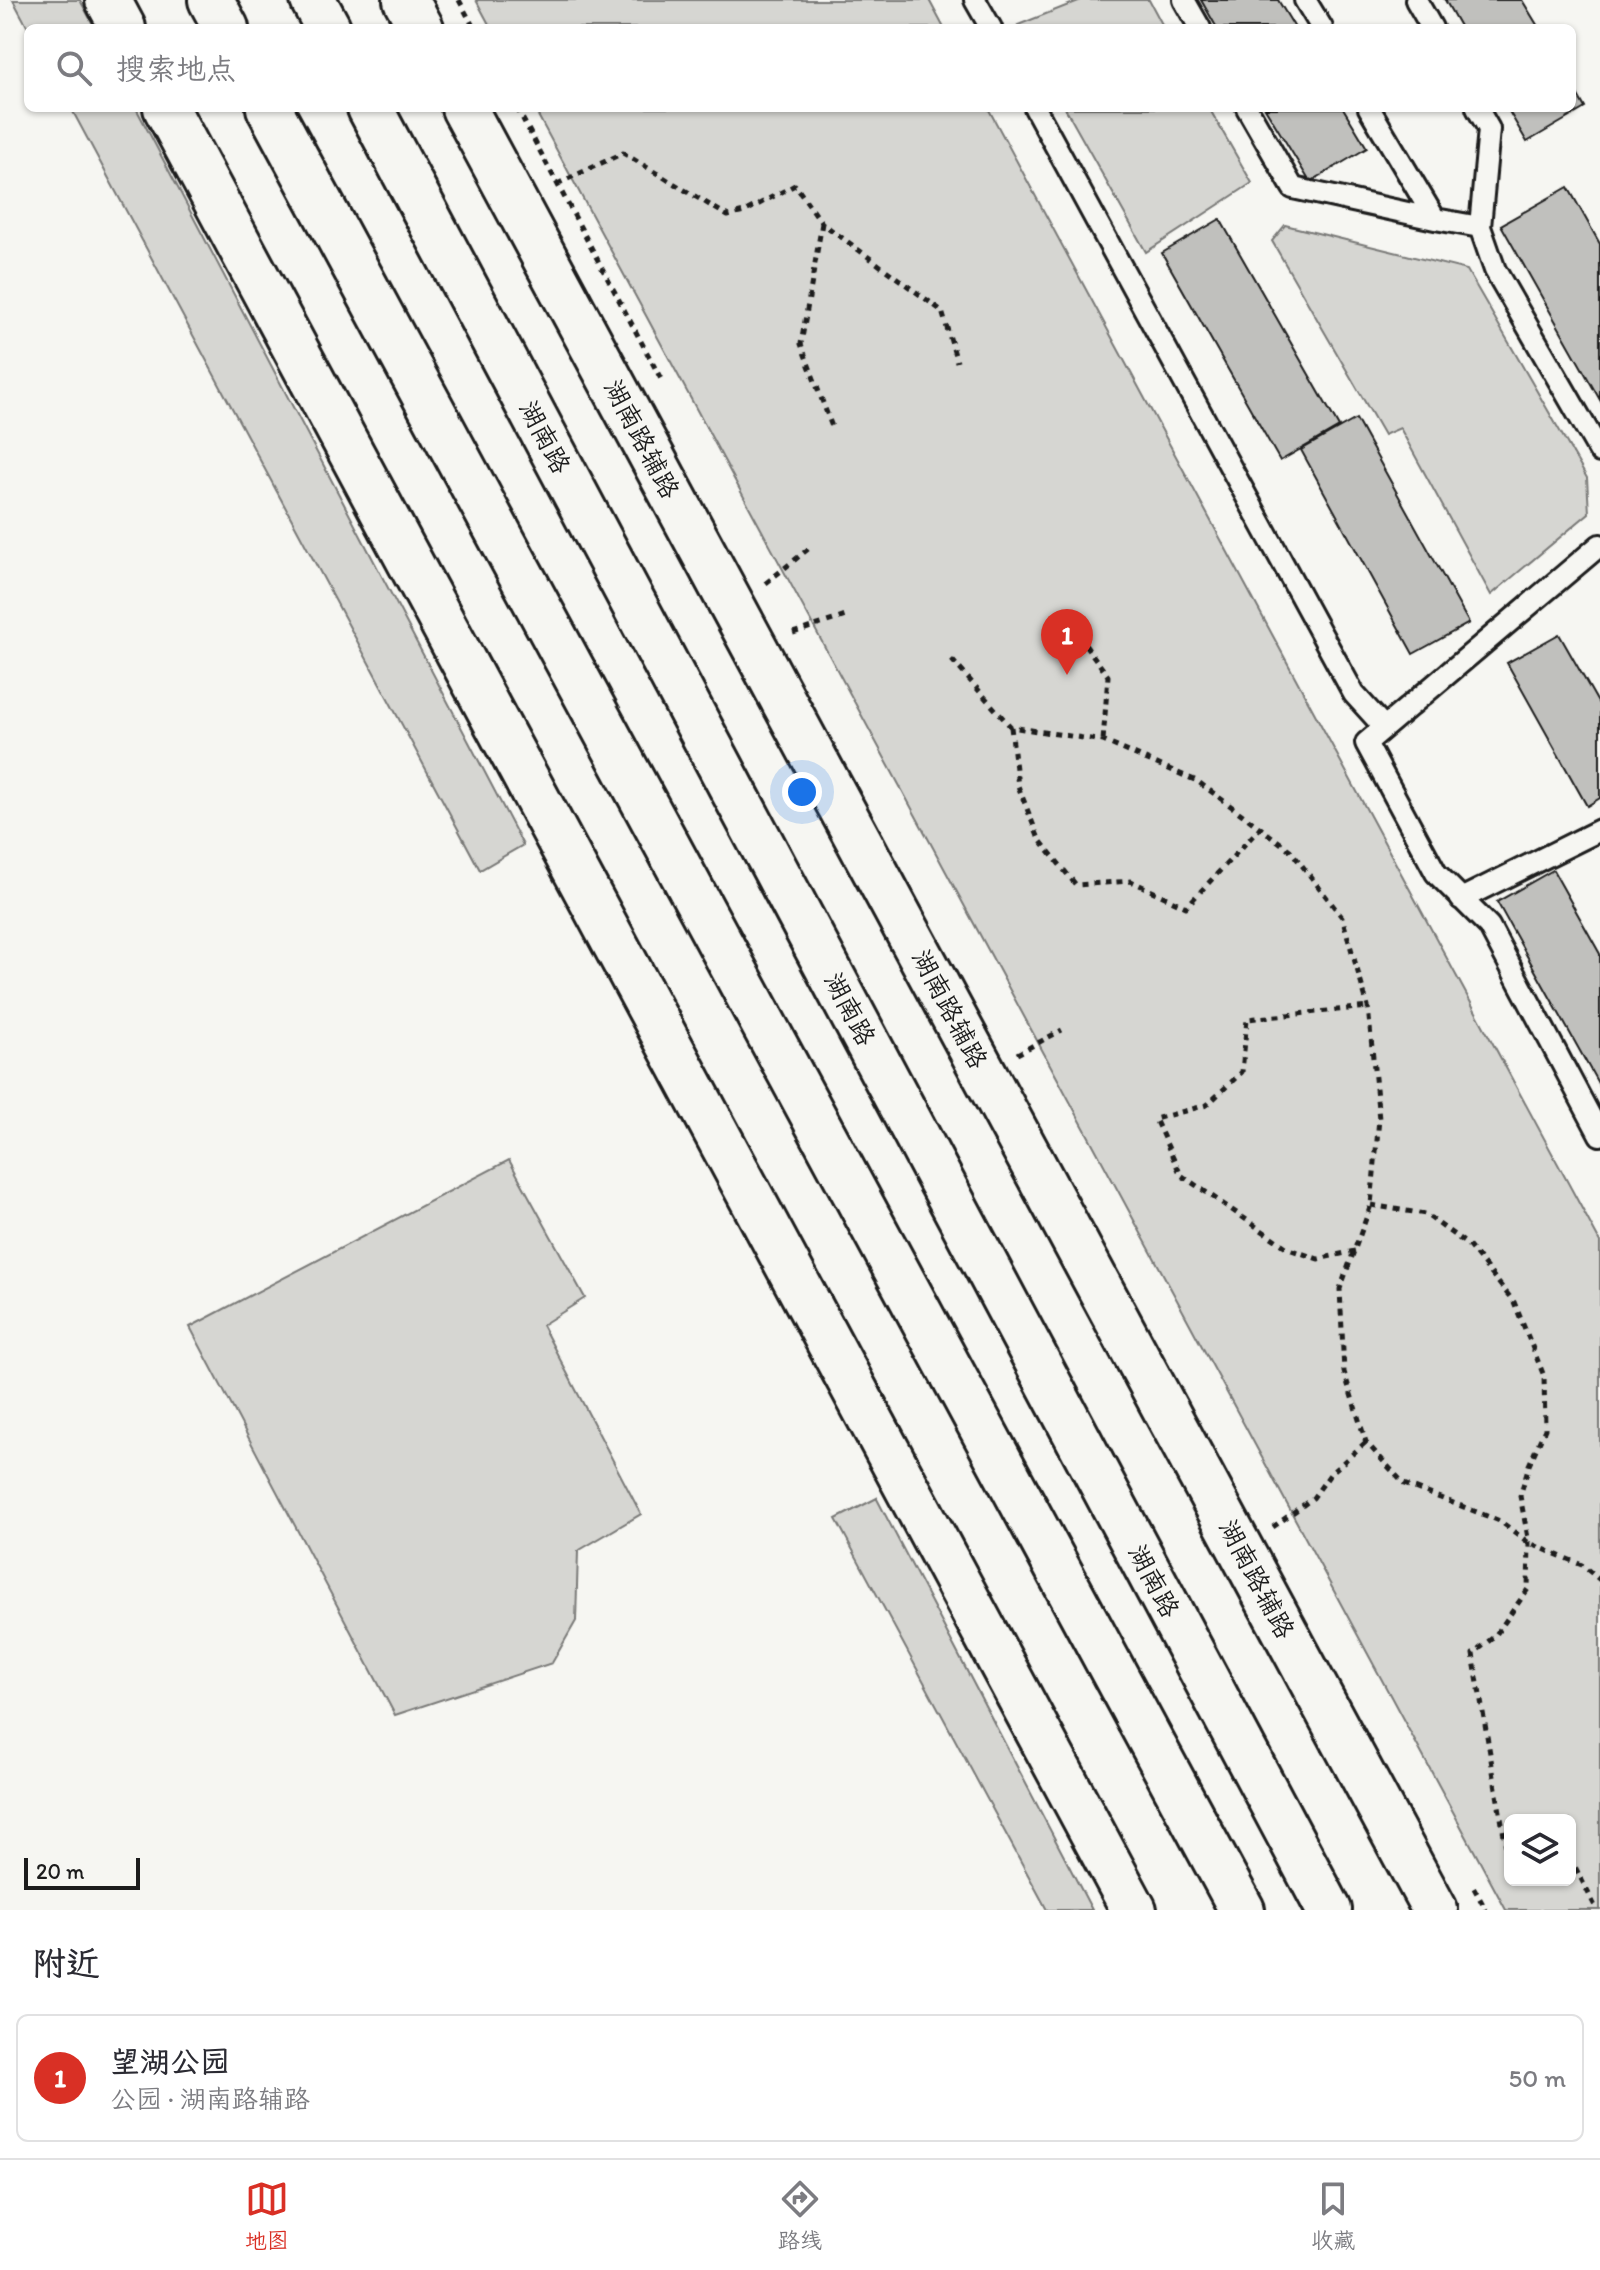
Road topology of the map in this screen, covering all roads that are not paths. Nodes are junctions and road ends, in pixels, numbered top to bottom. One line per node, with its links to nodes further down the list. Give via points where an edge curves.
1 (108, 0): 9 (main road)
2 (211, 0): 10 (main road)
3 (313, 0): 11 (main road)
4 (406, 0): 12 (main road)
5 (975, 0): 13 (lane)
6 (1184, 0): 14 (lane)
7 (1305, 0): 15 (lane)
8 (1416, 0): 16 (lane)
9 (121, 24)
10 (224, 24)
11 (326, 24)
12 (419, 24)
13 (989, 24)
14 (1198, 24)
15 (1320, 24)
16 (1430, 24)
17 (168, 112): 33 (main road)
18 (271, 112): 34 (main road)
19 (372, 112): 35 (main road, 湖南路)
20 (466, 112): 36 (main road, 湖南路辅路)
21 (1037, 112): 29 (lane, via 1354,694)
22 (1249, 112): 25 (lane, via 1293,188)
23 (1371, 112): 25 (lane)
24 (1479, 112): 26 (lane, via 1489,129)
25 (1435, 219): 26 (lane)
26 (1480, 227): 27 (lane, via 1495,270)
27 (1600, 452)
28 (1600, 545): 29 (lane)
29 (1384, 727): 31 (lane, via 1366,743 1436,873)
30 (1600, 830): 31 (lane)
31 (1461, 899): 32 (lane, via 1489,926)
32 (1600, 1135)
33 (1134, 1910)
34 (1242, 1910)
35 (1329, 1910)
36 (1435, 1910)

